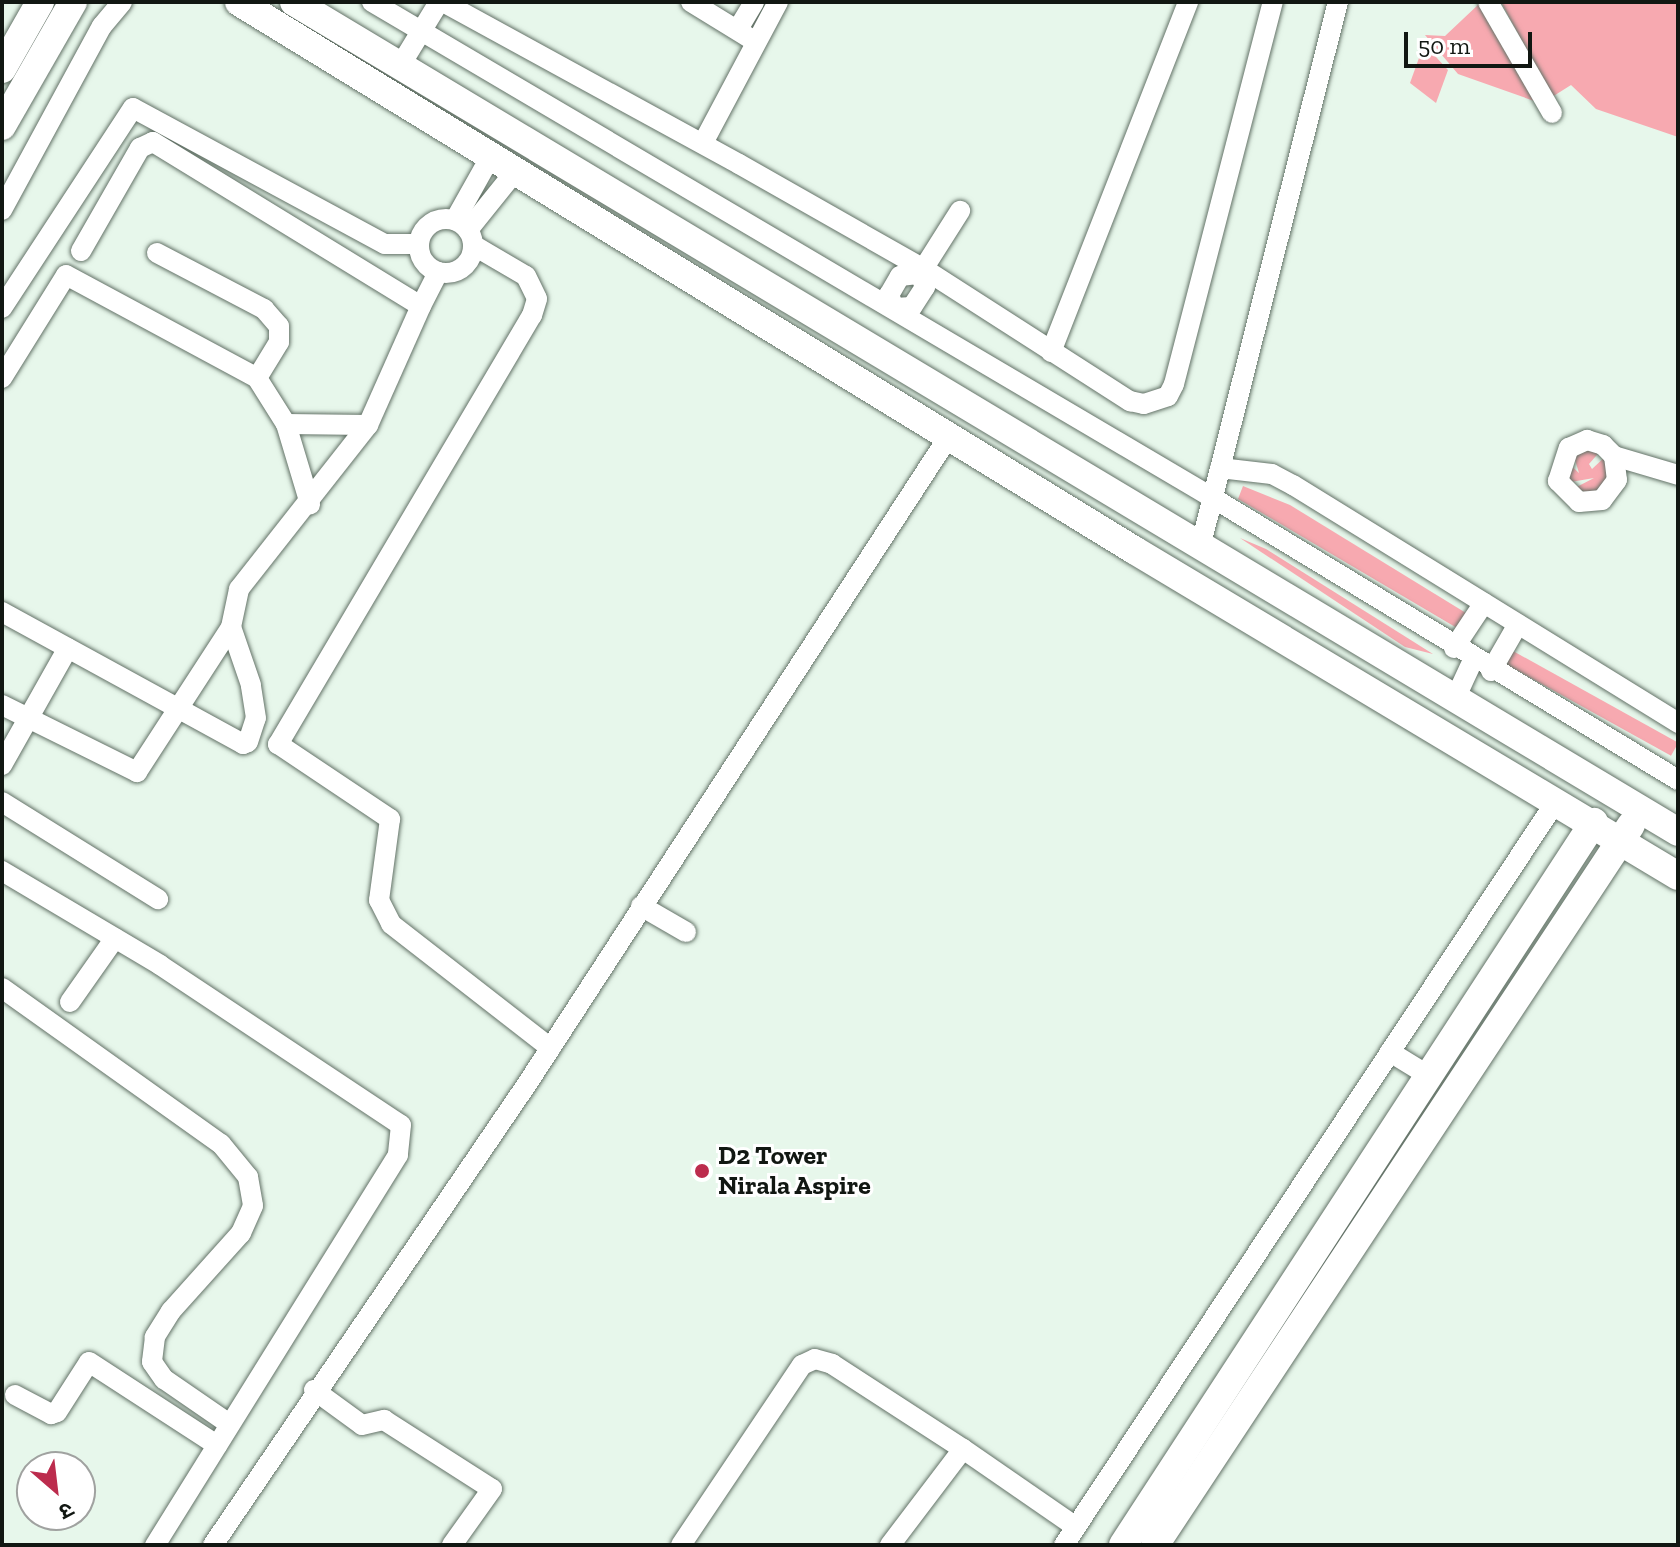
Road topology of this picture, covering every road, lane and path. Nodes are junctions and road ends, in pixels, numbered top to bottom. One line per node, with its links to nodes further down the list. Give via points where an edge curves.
1 (40, 2): 19 (street)
2 (73, 2): 21 (street)
3 (122, 2): 25 (street, via 102,26)
4 (239, 2): 23 (street)
5 (294, 2): 18 (street)
6 (372, 2): 16 (street)
7 (441, 2): 16 (street); 22 (street)
8 (691, 2): 15 (street)
9 (754, 2): 15 (street)
10 (778, 2): 17 (street)
11 (1188, 2): 38 (street)
12 (1273, 2): 38 (street, via 1168,396 1144,404 1130,401)
13 (1338, 2): 45 (street)
14 (1488, 2): 20 (street)
15 (738, 29): 17 (street)
16 (421, 32): 18 (street); 35 (street)
17 (756, 42): 22 (street)
18 (400, 66): 36 (street)
19 (2, 69)
20 (1552, 113)
21 (2, 126)
22 (703, 143): 32 (street)
23 (492, 154): 24 (street); 27 (street)
24 (517, 169): 27 (street); 37 (street)
25 (2, 210)
26 (960, 211): 32 (street)
27 (466, 231): 28 (street, via 431,223); 31 (street, via 463,267); 63 (street, via 526,276 537,299 532,315)
28 (419, 244): 31 (street, via 424,262); 34 (street, via 385,244 133,108)
29 (81, 251): 33 (street, via 140,148 153,142)
30 (157, 253): 40 (street, via 274,319 279,342)
31 (438, 272): 33 (street)
32 (922, 272): 35 (street, via 925,287 912,307); 38 (street)
33 (421, 306): 42 (street)
34 (2, 308)
35 (893, 309): 47 (street)
36 (817, 317): 37 (street); 49 (street)
37 (798, 342): 43 (street)
38 (1051, 352)
39 (2, 378): 40 (street, via 66,275)
40 (257, 378): 41 (street)
41 (286, 424): 42 (street); 48 (street)
42 (368, 425): 48 (street)
43 (949, 436): 66 (street); 75 (street)
44 (1614, 456): 46 (street)
45 (1220, 468): 47 (street); 50 (street, via 1283,479)
46 (1678, 475)
47 (1213, 498): 49 (street); 55 (street)
48 (310, 504): 53 (street, via 239,589)
49 (1200, 548): 57 (street)
50 (1484, 603): 52 (street); 55 (street)
51 (2, 612): 54 (street)
52 (1518, 624): 56 (street); 61 (street)
53 (231, 627): 59 (street); 62 (street, via 251,685)
54 (68, 648): 59 (street); 60 (street)
55 (1454, 648): 56 (street)
56 (1482, 665): 57 (street); 65 (street)
57 (1455, 699): 68 (street)
58 (2, 705): 60 (street)
59 (178, 710): 60 (street, via 142,769 131,773); 62 (street, via 243,744)
60 (28, 720): 64 (street)
61 (1678, 723)
62 (253, 726): 63 (street)
63 (280, 737): 80 (street, via 279,748 390,819 379,900 391,924)
64 (2, 765)
65 (1678, 780)
66 (1557, 800): 69 (street); 81 (street)
67 (2, 802): 74 (street)
68 (1640, 810): 70 (street); 71 (street)
69 (1594, 822): 71 (street); 82 (street)
70 (1678, 832)
71 (1621, 838): 73 (street); 96 (street)
72 (2, 871): 77 (street)
73 (1678, 876)
74 (158, 899)
75 (641, 906): 76 (street); 80 (street)
76 (686, 932)
77 (115, 938): 79 (street); 85 (street, via 401,1125 398,1155)
78 (2, 988): 85 (street, via 221,1144 248,1177 253,1206 241,1233 171,1311 155,1337 152,1362 164,1379)
79 (70, 1002)
80 (550, 1048): 83 (street)
81 (1390, 1052): 82 (street); 88 (street)
82 (1429, 1076): 95 (street)
83 (314, 1390): 90 (street); 91 (street, via 367,1426 384,1420 492,1489)
84 (15, 1395): 86 (street, via 51,1414 57,1412 89,1362)
85 (228, 1423): 86 (street)
86 (217, 1445): 89 (street)
87 (963, 1449): 88 (street); 92 (street, via 823,1361 802,1365); 93 (street)
88 (1076, 1527): 94 (street)
89 (155, 1545)
90 (213, 1545)
91 (452, 1545)
92 (681, 1545)
93 (890, 1545)
94 (1064, 1545)
95 (1123, 1545)
96 (1155, 1545)

